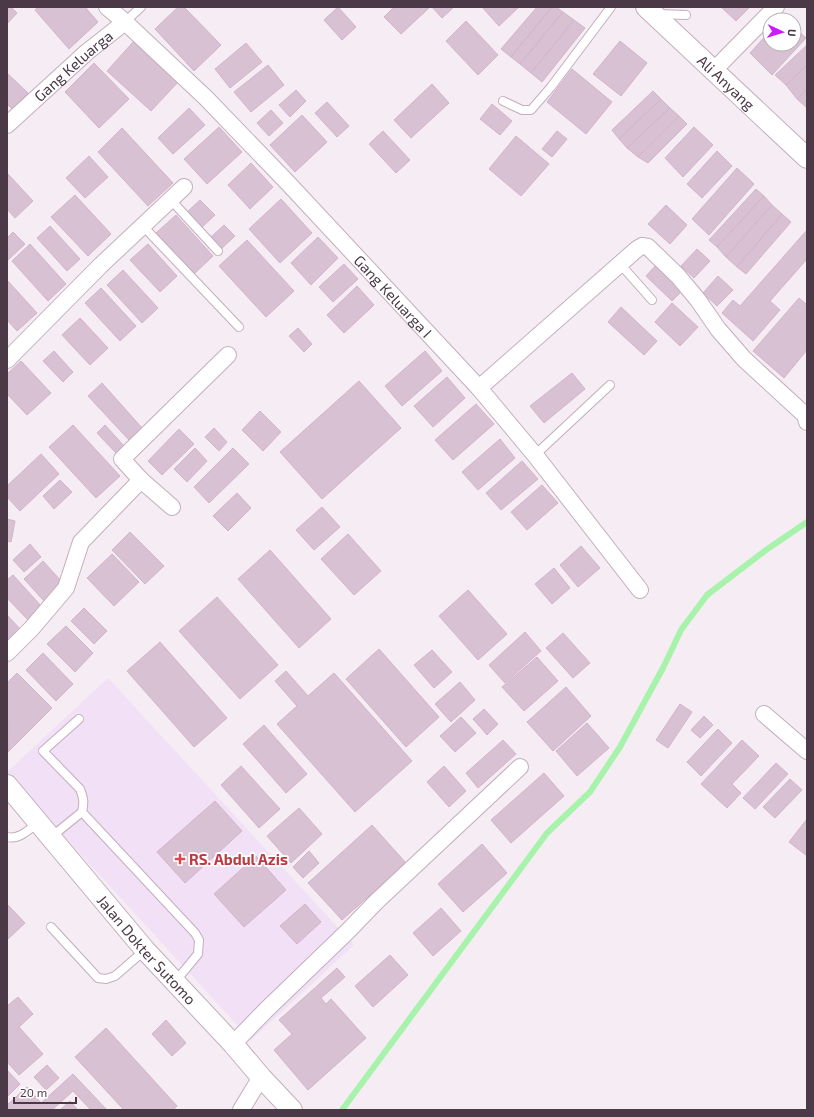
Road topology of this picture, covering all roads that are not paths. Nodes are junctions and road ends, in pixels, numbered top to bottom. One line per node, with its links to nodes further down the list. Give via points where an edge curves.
1 (107, 7): 7 (street, Gang Keluarga I)
2 (141, 7): 7 (lane, Gang Keluarga)
3 (611, 7): 9 (lane, via 531,110 522,110)
4 (776, 7): 8 (street)
5 (650, 11): 6 (lane); 8 (street, Ali Anyang)
6 (686, 15)
7 (126, 22): 10 (street, Gang Keluarga, via 87,52); 22 (street, Gang Keluarga I, via 255,148)
8 (714, 70): 11 (street, Ali Anyang)
9 (503, 100)
10 (7, 125)
11 (807, 158)
12 (184, 187): 13 (street)
13 (170, 199): 14 (street); 15 (lane)
14 (142, 225): 18 (lane); 20 (street)
15 (218, 251)
16 (621, 265): 17 (lane); 22 (street); 23 (street, via 637,249 642,246 648,247 678,276 744,359 805,415)
17 (652, 300)
18 (239, 327)
19 (228, 355): 25 (street, via 122,459)
20 (7, 360)
21 (610, 384): 24 (lane)
22 (479, 388): 24 (street, Gang Keluarga I)
23 (807, 422)
24 (535, 454): 27 (street, Gang Keluarga I)
25 (141, 480): 26 (street); 28 (street, via 81,542 66,588)
26 (172, 507)
27 (640, 590)
28 (7, 653)
29 (764, 714): 31 (street)
30 (80, 719): 34 (lane, via 43,751 80,789 84,802)
31 (807, 751)
32 (520, 767): 40 (street, via 376,902)
33 (7, 785): 35 (street, Jalan Dokter Sutomo)
34 (82, 812): 35 (lane); 39 (lane, via 199,940 198,954)
35 (44, 830): 36 (lane); 38 (street, Jalan Dokter Sutomo)
36 (7, 838)
37 (50, 927): 38 (lane, via 98,978 115,976)
38 (145, 950): 39 (street, Jalan Dokter Sutomo)
39 (175, 982): 40 (street, Jalan Dokter Sutomo)
40 (233, 1044): 41 (street, Jalan Dokter Sutomo)
41 (261, 1077): 42 (street); 43 (street, Jalan Dokter Sutomo)
42 (241, 1110)
43 (292, 1110)

